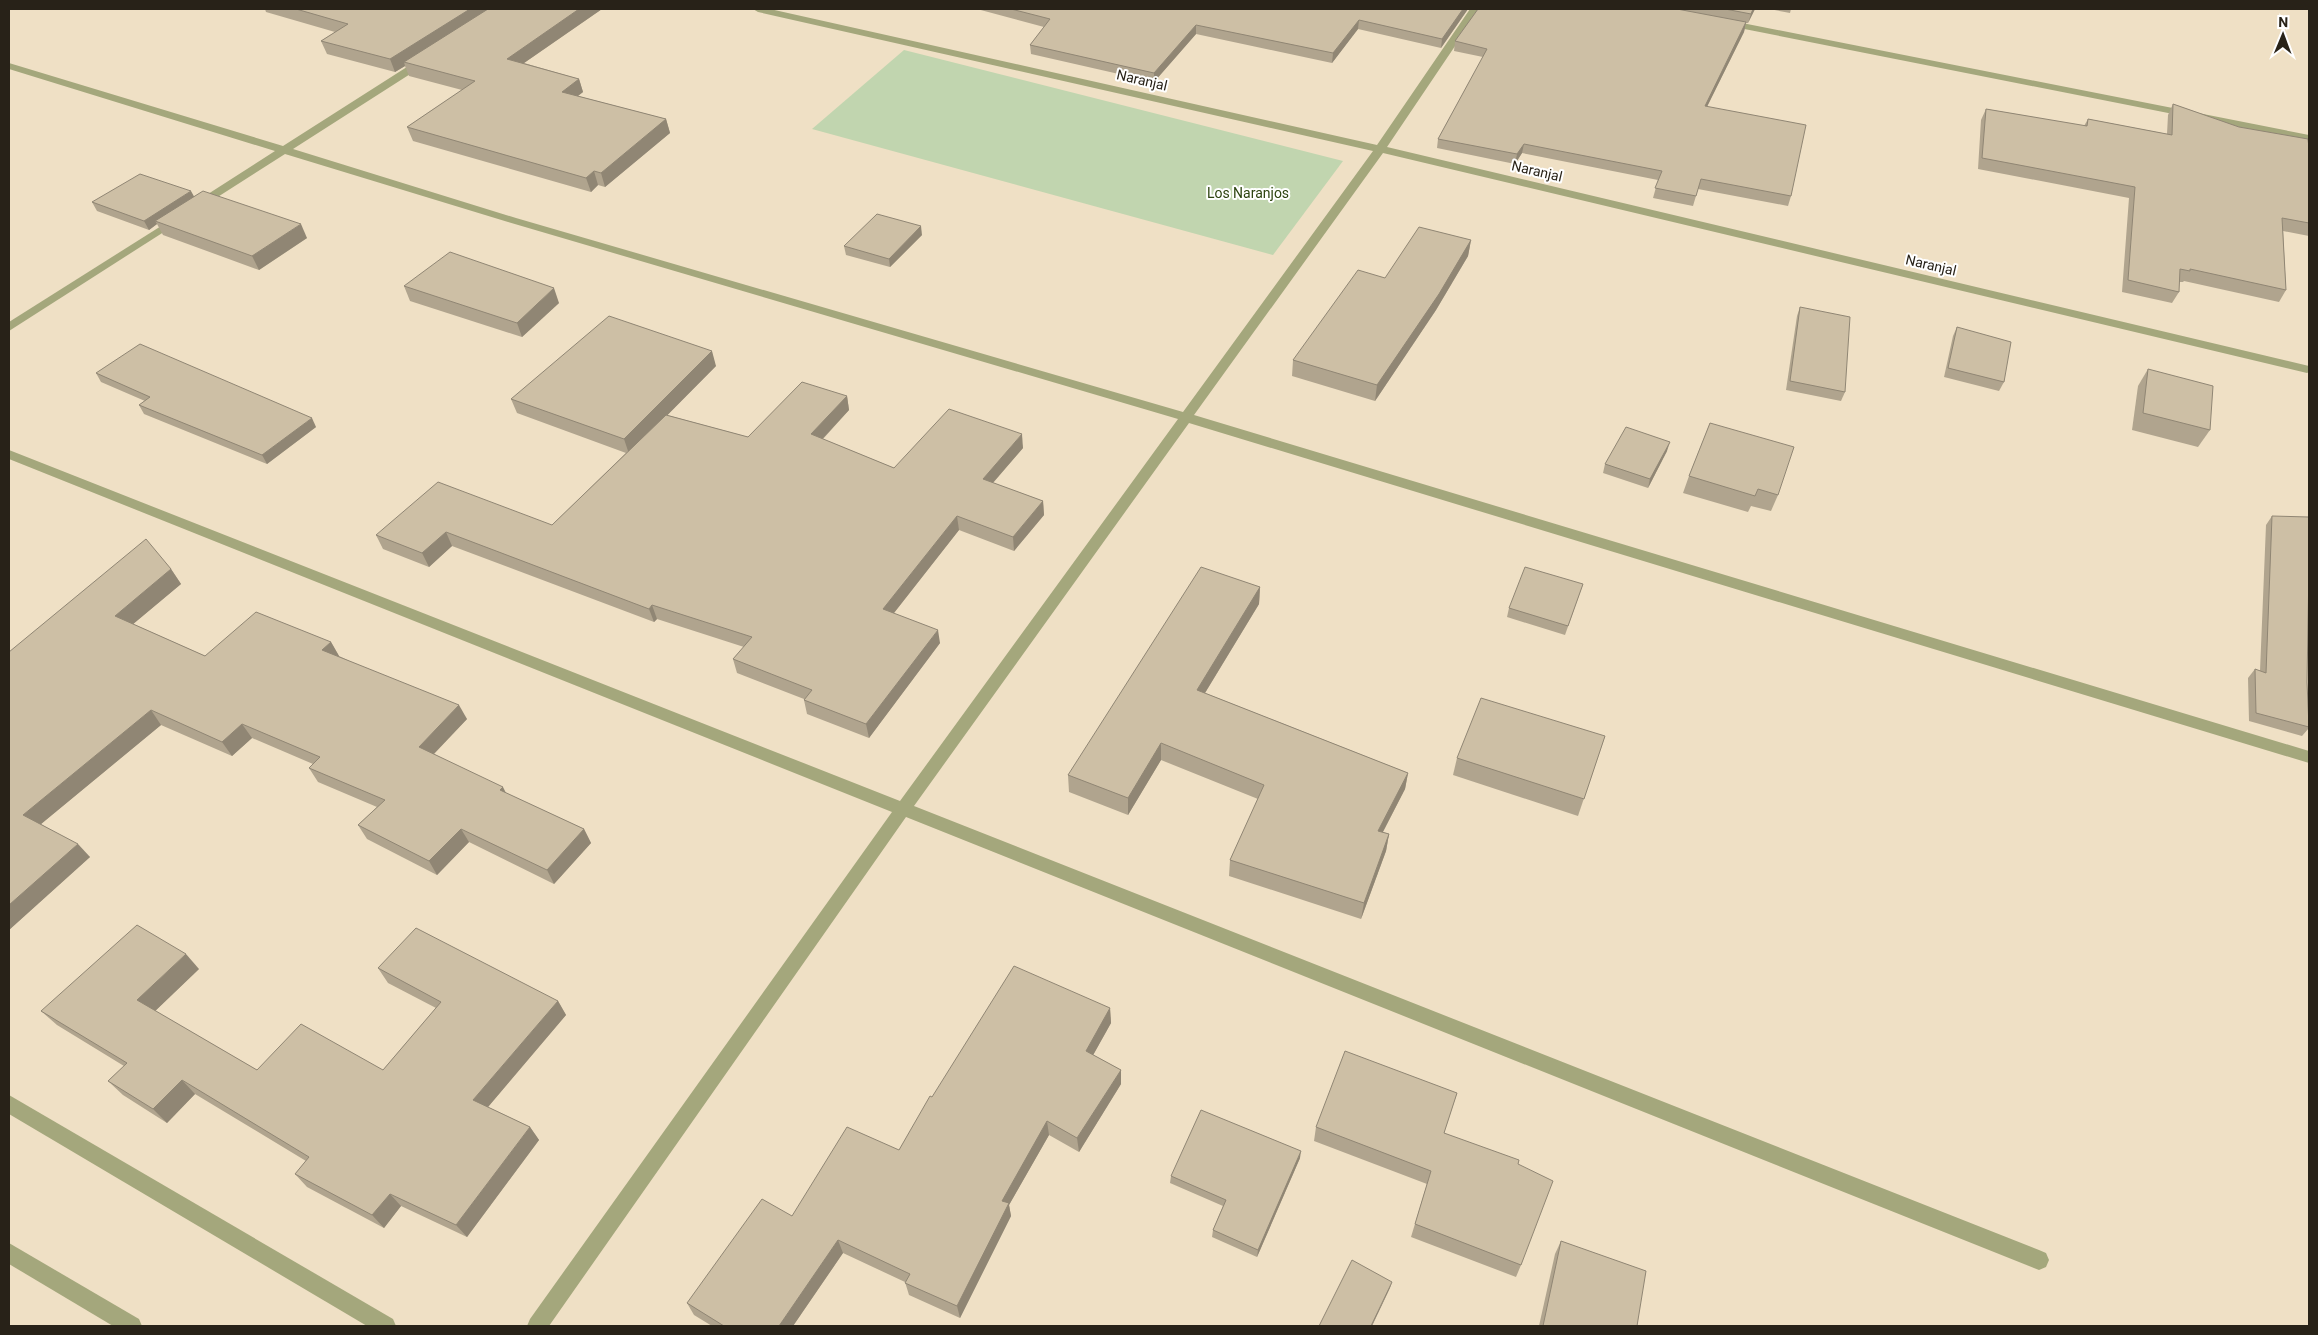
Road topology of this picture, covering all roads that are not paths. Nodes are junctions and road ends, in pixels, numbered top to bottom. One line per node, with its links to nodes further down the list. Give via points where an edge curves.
1 (758, 9): 8 (street, Naranjal)
2 (1475, 9): 8 (street)
3 (1713, 20): 6 (street)
4 (431, 56): 7 (street)
5 (9, 66): 7 (street)
6 (2309, 138)
7 (284, 150): 9 (street); 11 (street)
8 (1380, 150): 10 (street, Naranjal); 11 (street)
9 (9, 326)
10 (2308, 369)
11 (1185, 417): 13 (street); 14 (street)
12 (9, 454): 14 (street)
13 (2309, 757)
14 (903, 809): 17 (street); 20 (street)
15 (9, 1104): 19 (street)
16 (9, 1253): 18 (street)
17 (2039, 1260)
18 (132, 1326)
19 (386, 1326)
20 (537, 1326)

